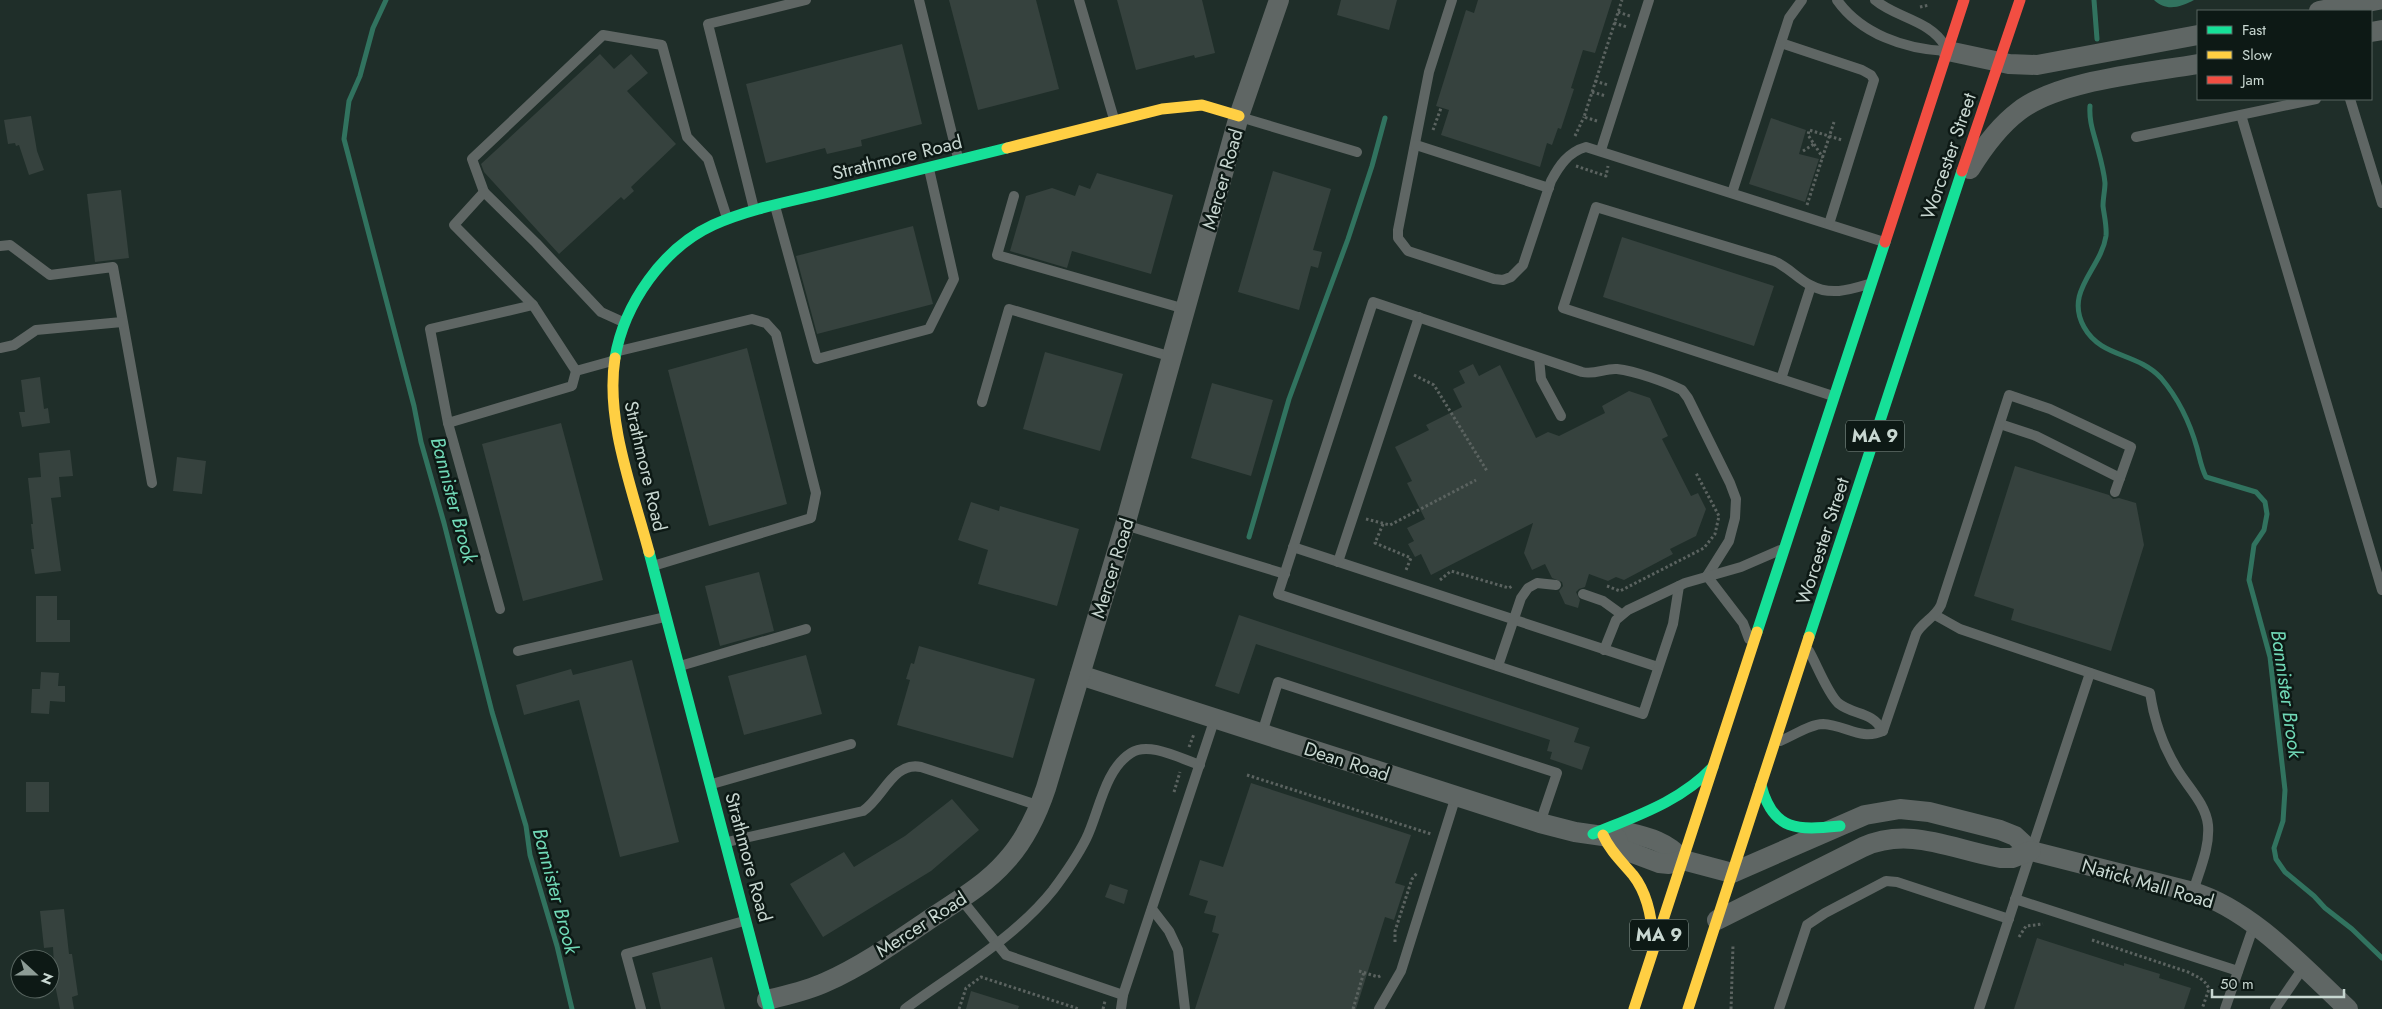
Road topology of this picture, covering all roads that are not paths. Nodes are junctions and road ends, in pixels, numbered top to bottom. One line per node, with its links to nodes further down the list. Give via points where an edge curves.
1 (806, 0): 37 (lane, via 708,24)
2 (920, 0): 28 (lane)
3 (1079, 0): 23 (lane)
4 (1279, 0): 22 (street, Mercer Road)
5 (1452, 0): 25 (lane, via 1431,63)
6 (1649, 0): 26 (lane)
7 (1802, 0): 15 (lane, via 1789,18)
8 (1837, 0): 16 (lane, via 1850,15 1880,36 1915,48)
9 (1874, 0): 16 (lane, via 1930,30)
10 (1964, 0): 16 (main road, Worcester Street / MA 9)
11 (2020, 0): 17 (main road, Worcester Street / MA 9)
12 (2378, 0): 13 (street)
13 (2331, 8)
14 (2197, 35): 17 (street, via 2046,64)
15 (1781, 43): 32 (lane); 39 (lane, via 1862,70 1874,80)
16 (1948, 51): 17 (street); 40 (main road, Worcester Street / MA 9)
17 (1998, 62): 34 (main road, Worcester Street / MA 9)
18 (2197, 64): 34 (street, via 2073,86 2031,102 1991,138)
19 (2311, 100): 21 (lane)
20 (2350, 100): 35 (lane)
21 (2240, 115): 24 (lane); 72 (lane)
22 (1239, 116): 23 (main road, Strathmore Road, via 1202,105 1162,109); 27 (lane); 45 (street, Mercer Road)
23 (1114, 120): 28 (main road, Strathmore Road)
24 (2136, 137)
25 (1416, 145): 30 (lane); 30 (lane, via 1398,230 1402,245 1415,254 1494,279 1511,277 1526,259)
26 (1601, 150): 30 (lane, via 1586,147 1573,153 1558,169); 32 (lane)
27 (1357, 152)
28 (959, 159): 29 (main road, Strathmore Road)
29 (929, 167): 36 (main road, Strathmore Road); 36 (lane, via 954,280 929,329 818,359)
30 (1549, 188)
31 (484, 192): 38 (lane, via 472,159 603,35 662,45 687,137 708,159); 44 (lane, via 454,225); 48 (lane, via 601,312)
32 (1732, 193): 39 (lane)
33 (1014, 196): 45 (lane, via 997,255)
34 (1951, 203): 80 (main road, Worcester Street / MA 9)
35 (2382, 203)
36 (774, 206): 37 (main road, Strathmore Road)
37 (754, 211): 38 (main road, Strathmore Road)
38 (728, 219): 48 (main road, Strathmore Road, via 706,228 669,258 638,296)
39 (1829, 224): 40 (lane)
40 (1885, 243): 42 (main road, Worcester Street / MA 9)
41 (0, 246): 47 (lane, via 10,245 50,275 113,267)
42 (1872, 282): 43 (lane, via 1838,292); 55 (main road, Worcester Street / MA 9)
43 (1811, 286): 54 (lane); 54 (lane, via 1774,261 1596,207 1563,308)
44 (533, 305): 53 (lane); 58 (lane, via 430,329)
45 (1185, 309): 51 (street, Mercer Road)
46 (1419, 317): 52 (lane); 65 (lane, via 1373,302); 66 (lane)
47 (122, 322): 49 (lane, via 36,330 14,345); 61 (lane)
48 (626, 324): 50 (main road, Strathmore Road)
49 (0, 348)
50 (616, 356): 53 (lane); 67 (main road, Strathmore Road, via 612,394 616,423); 67 (lane, via 752,320 766,323 776,334 816,493 812,518)
51 (1172, 357): 56 (lane, via 1009,310); 63 (street, Mercer Road)
52 (1539, 358): 57 (lane, via 1542,379); 69 (lane, via 1587,373 1622,370 1677,388 1685,394 1736,499 1736,518 1729,541)
53 (576, 371): 58 (lane, via 572,386)
54 (1781, 379): 55 (lane)
55 (1835, 396): 64 (main road, Worcester Street / MA 9)
56 (982, 402)
57 (1561, 416)
58 (448, 423): 74 (lane)
59 (2000, 424): 60 (lane, via 2036,436); 60 (lane, via 2009,395 2050,409 2131,448); 76 (lane)
60 (2120, 478): 62 (lane)
61 (152, 483)
62 (2115, 492)
63 (1125, 525): 68 (lane); 88 (street, Mercer Road)
64 (1786, 545): 69 (lane, via 1753,562); 83 (main road, Worcester Street / MA 9)
65 (1293, 548): 66 (lane); 68 (lane)
66 (1338, 562): 78 (lane)
67 (652, 566): 77 (main road, Strathmore Road)
68 (1284, 574): 85 (lane, via 1278,594)
69 (1707, 576): 71 (lane); 83 (lane, via 1743,623)
70 (1556, 585): 78 (lane, via 1541,583 1528,588)
71 (1679, 586): 75 (lane); 86 (lane, via 1676,614)
72 (2382, 590)
73 (1583, 594): 75 (lane, via 1603,601)
74 (500, 609)
75 (1621, 614): 82 (lane)
76 (1935, 615): 87 (lane, via 1960,629); 90 (lane, via 1916,634)
77 (666, 616): 81 (lane); 84 (main road, Strathmore Road)
78 (1513, 620): 82 (lane); 85 (lane)
79 (806, 629): 84 (lane)
80 (1806, 646): 90 (lane, via 1835,699 1843,706 1872,718); 93 (main road, Worcester Street / MA 9)
81 (518, 650)
82 (1604, 650): 86 (lane)
83 (1752, 650): 94 (main road, Worcester Street / MA 9)
84 (680, 666): 96 (main road, Strathmore Road)
85 (1498, 666): 86 (lane, via 1643,714)
86 (1658, 668)
87 (2090, 673): 104 (lane); 107 (lane, via 2150,693 2164,742 2208,823 2206,847)
88 (1080, 675): 89 (street, Dean Road); 99 (street, Mercer Road)
89 (1215, 718): 91 (street, Dean Road); 95 (lane)
90 (1883, 731): 93 (lane, via 1861,735 1821,724)
91 (1262, 733): 98 (street, Dean Road); 100 (lane, via 1278,682 1557,773)
92 (851, 744): 96 (lane)
93 (1775, 744): 97 (main road, Worcester Street / MA 9)
94 (1715, 764): 102 (main road, via 1683,794); 105 (main road, Worcester Street / MA 9)
95 (1200, 765): 110 (lane); 115 (lane, via 1146,748 1125,756 1114,772 1086,839 1068,869 1035,910)
96 (711, 785): 103 (main road, Strathmore Road)
97 (1761, 785): 101 (main road, via 1769,810 1783,824 1798,828); 106 (main road, Worcester Street / MA 9)
98 (1456, 796): 100 (street, Dean Road); 125 (lane, via 1401,970)
99 (1040, 806): 103 (lane, via 910,766 897,773 863,811); 108 (street, Mercer Road, via 1023,840 1006,862)
100 (1540, 823): 102 (street, Dean Road)
101 (1840, 826): 104 (street, Natick Mall Road, via 1874,812 1910,809 2000,830 2015,836); 106 (street, Natick Mall Road)
102 (1604, 836): 105 (street, via 1619,848 1658,863); 116 (main road, via 1608,847 1637,880 1646,898 1652,924)
103 (727, 842): 112 (main road, Strathmore Road)
104 (2031, 851): 107 (street, Natick Mall Road); 109 (lane); 113 (street, via 2012,858 2000,858 1913,838 1880,840)
105 (1683, 860): 106 (street); 116 (main road, Worcester Street / MA 9)
106 (1732, 873): 113 (main road, Worcester Street / MA 9)
107 (2193, 892): 114 (street, Natick Mall Road, via 2227,906)
108 (961, 899): 115 (lane); 120 (street, Mercer Road, via 833,979)
109 (2015, 899): 111 (lane); 118 (lane)
110 (1152, 909): 119 (lane); 124 (lane, via 1169,931 1178,950)
111 (2008, 919): 128 (lane, via 1886,881 1807,925); 129 (lane)
112 (747, 920): 120 (main road, Strathmore Road); 121 (lane, via 626,954)
113 (1717, 920): 127 (main road, Worcester Street / MA 9)
114 (2254, 925): 117 (street, Natick Mall Road); 118 (lane)
115 (995, 944): 119 (lane, via 1010,957); 122 (lane)
116 (1651, 958): 126 (main road, Worcester Street / MA 9)
117 (2303, 968): 131 (lane); 132 (street, Natick Mall Road)
118 (2238, 971): 130 (lane)
119 (1123, 995): 123 (lane)
120 (768, 1005)
121 (641, 1009)
122 (905, 1009)
123 (1121, 1009)
124 (1185, 1009)
125 (1378, 1009)
126 (1634, 1009)
127 (1688, 1009)
128 (1779, 1009)
129 (1979, 1009)
130 (2225, 1009)
131 (2274, 1009)
132 (2348, 1009)

